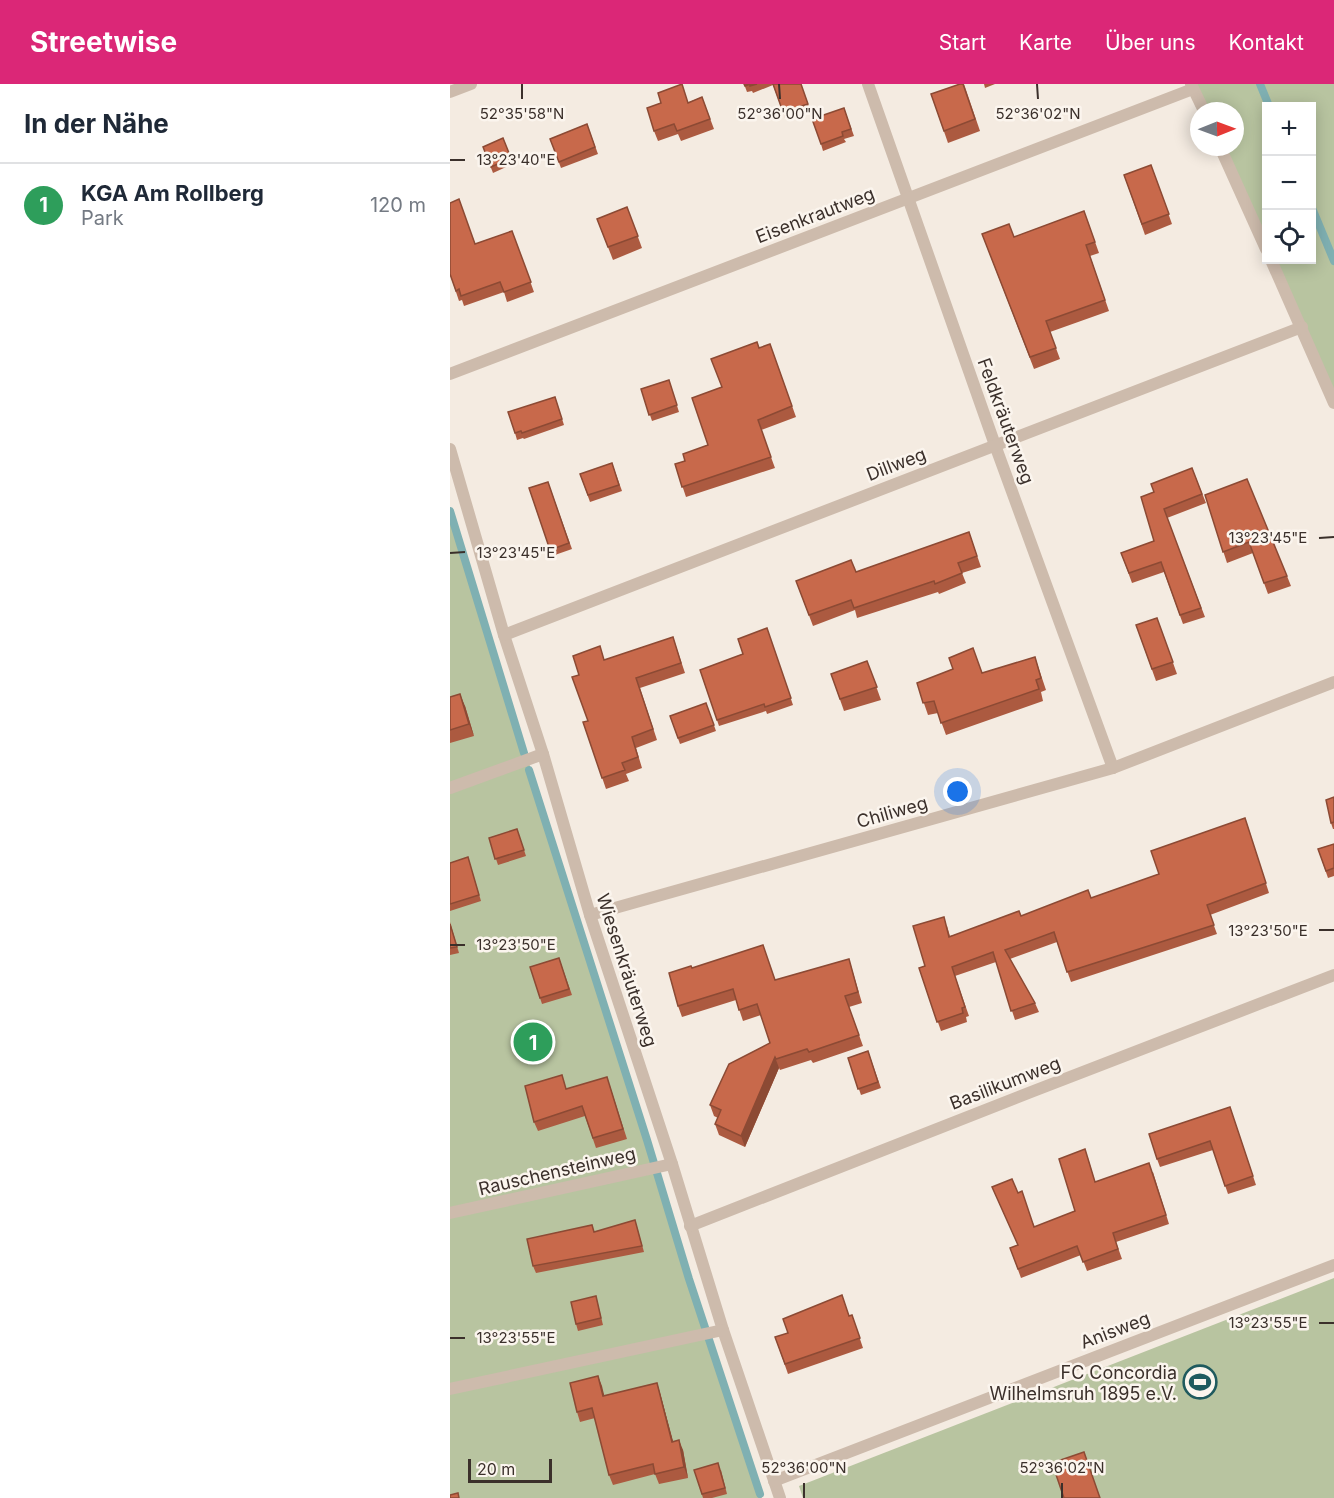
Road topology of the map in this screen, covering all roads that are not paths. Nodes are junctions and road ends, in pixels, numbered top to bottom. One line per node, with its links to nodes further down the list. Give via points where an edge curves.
1 (471, 84): 4 (lane)
2 (868, 84): 7 (lane, Feldkräuterweg)
3 (1192, 86): 5 (lane); 7 (lane, Eisenkrautweg)
4 (450, 92)
5 (1199, 102)
6 (1224, 156): 8 (lane)
7 (908, 199): 11 (lane, Eisenkrautweg); 13 (lane, Feldkräuterweg)
8 (1262, 240)
9 (1273, 264): 10 (lane)
10 (1302, 327): 12 (lane); 13 (lane, Dillweg)
11 (450, 374)
12 (1334, 403)
13 (995, 445): 15 (lane, Dillweg); 18 (lane, Feldkräuterweg)
14 (450, 449): 15 (lane, Wiesenkräuterweg)
15 (504, 634): 17 (lane, Wiesenkräuterweg)
16 (1334, 682): 18 (lane, Chiliweg)
17 (543, 754): 19 (lane); 20 (lane, Wiesenkräuterweg)
18 (1113, 768): 20 (lane, Chiliweg)
19 (450, 788)
20 (590, 915): 22 (lane, Wiesenkräuterweg)
21 (1334, 975): 24 (lane, Basilikumweg)
22 (660, 1166): 23 (lane, Rauschensteinweg); 24 (lane, Wiesenkräuterweg)
23 (450, 1213)
24 (690, 1226): 26 (lane, Wiesenkräuterweg)
25 (1334, 1264): 28 (lane, Anisweg)
26 (723, 1330): 27 (lane); 28 (lane, Wiesenkräuterweg)
27 (450, 1389)
28 (774, 1481): 29 (lane, Wiesenkräuterweg)
29 (780, 1498)

